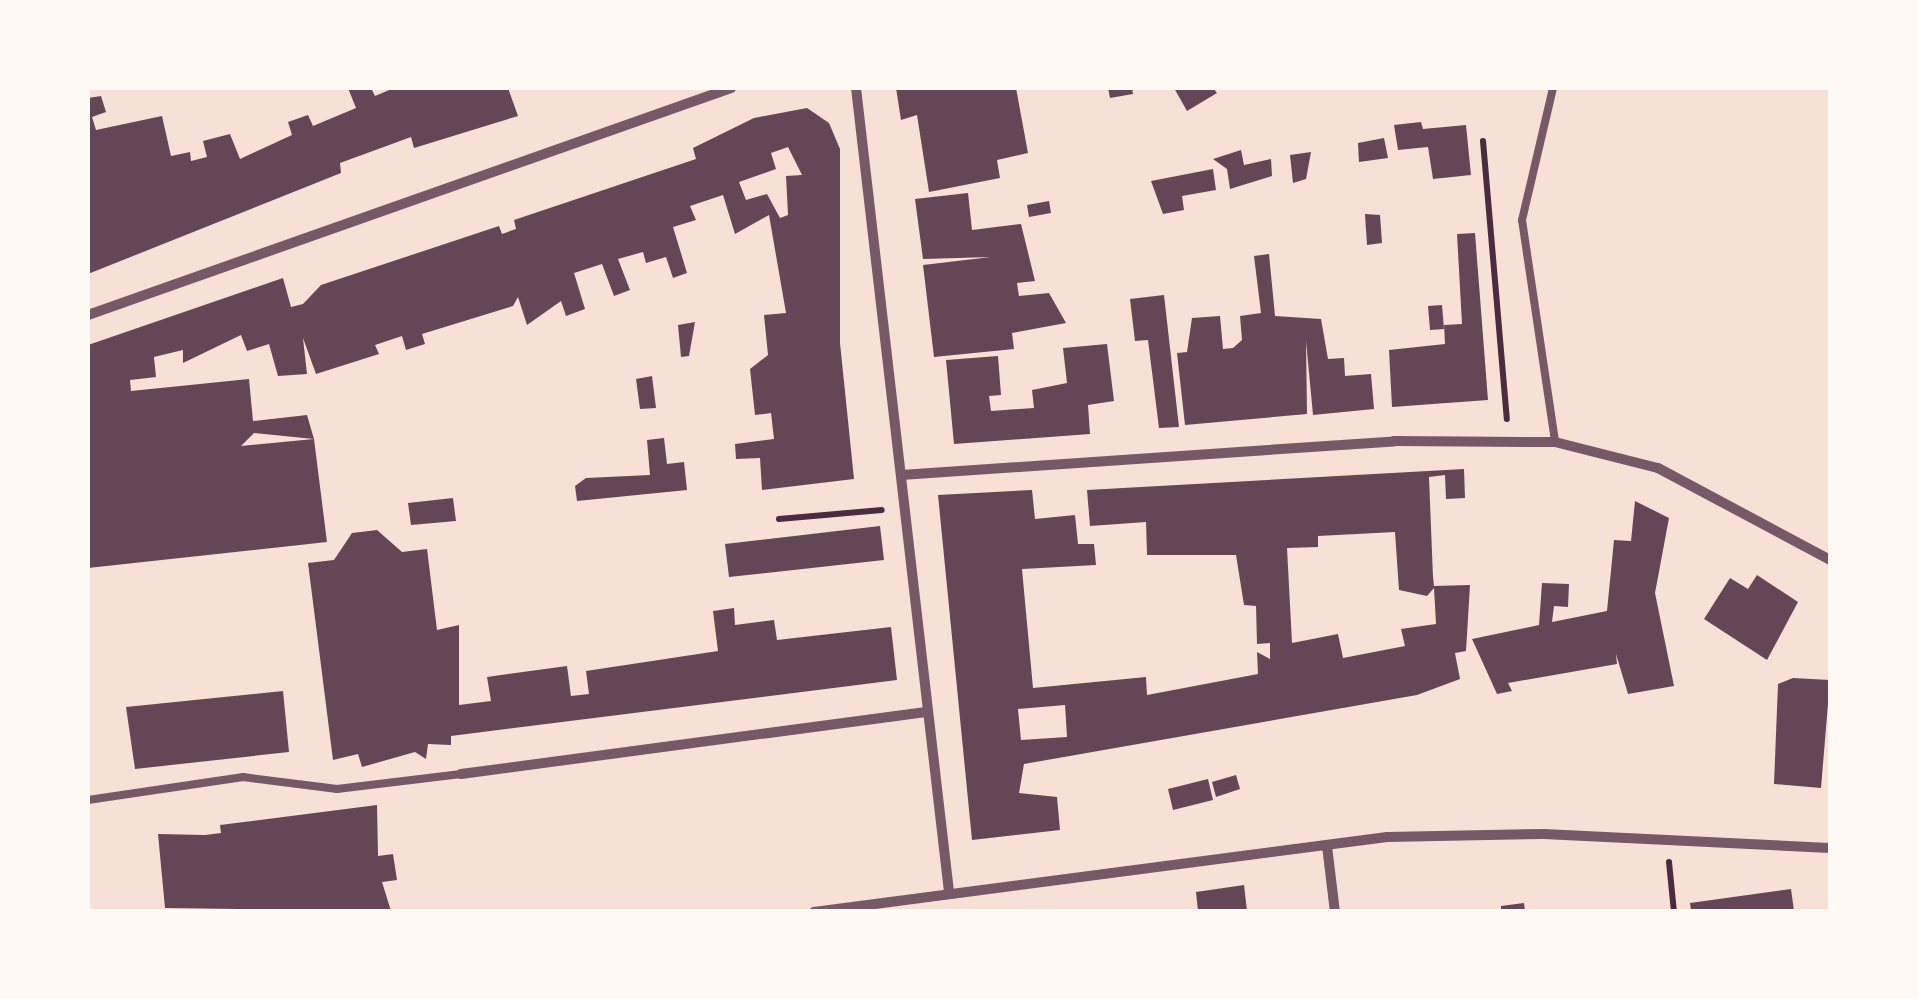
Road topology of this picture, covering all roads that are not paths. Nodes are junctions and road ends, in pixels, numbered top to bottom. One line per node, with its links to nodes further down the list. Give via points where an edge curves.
1 (731, 88): 4 (street)
2 (856, 88): 6 (street)
3 (1554, 88): 5 (lane, via 1522,220)
4 (88, 315)
5 (1554, 442): 6 (street); 7 (street, via 1658,468)
6 (901, 475): 8 (street)
7 (1830, 560)
8 (928, 712): 9 (street); 13 (street)
9 (461, 774): 10 (lane, via 337,789 242,777)
10 (88, 800)
11 (1327, 846): 12 (street, via 1544,834); 13 (street); 15 (street)
12 (1830, 848)
13 (949, 892): 14 (street)
14 (814, 912)
15 (1334, 912)

